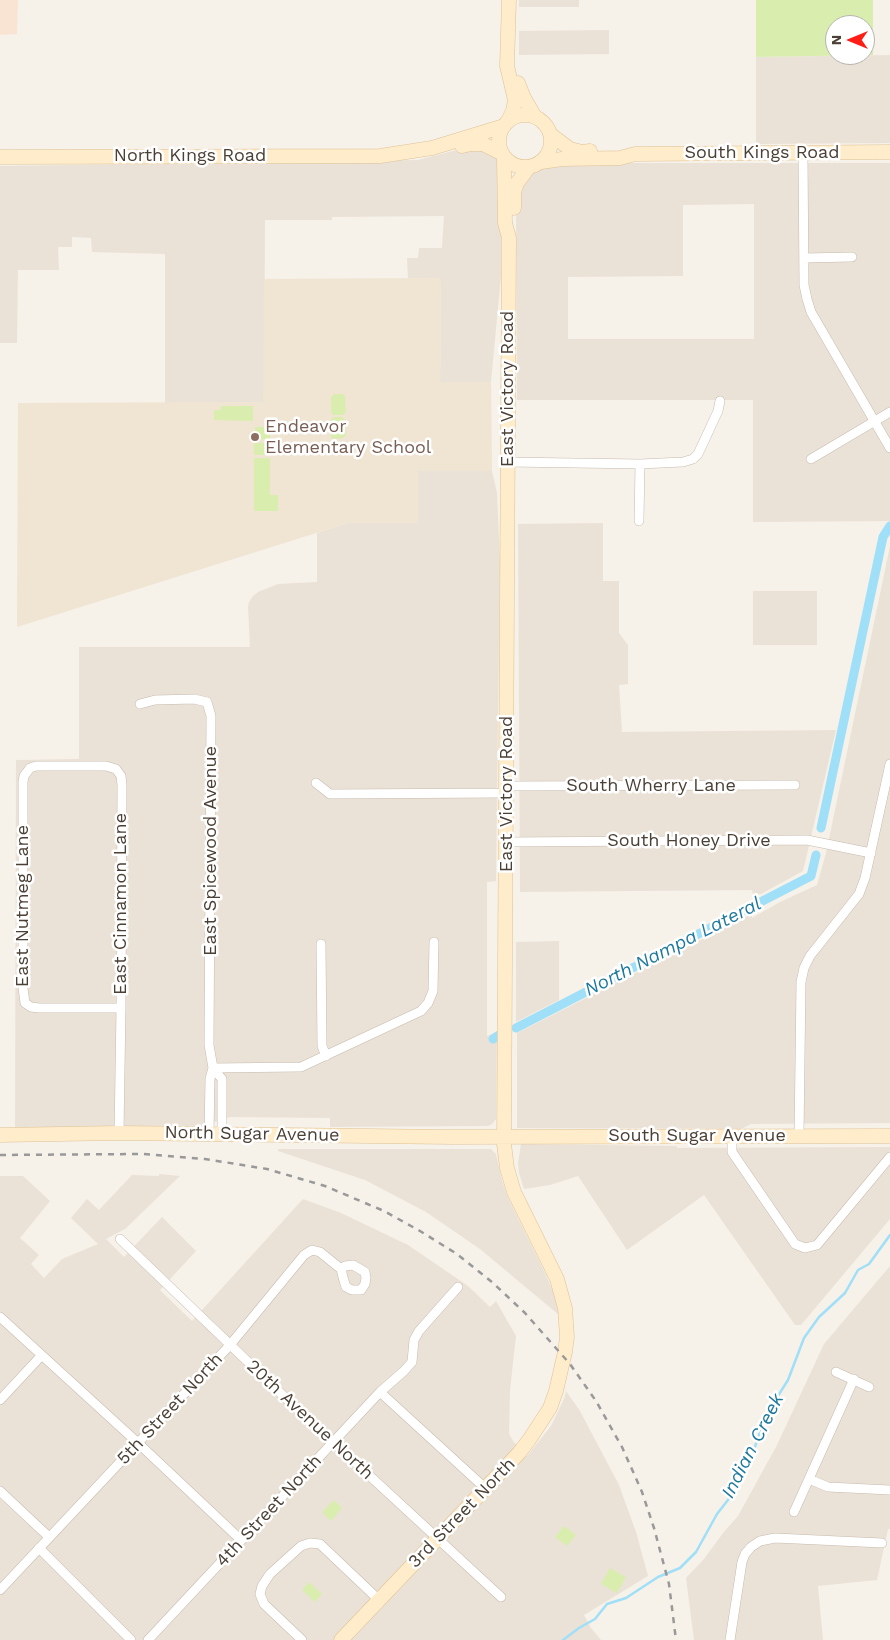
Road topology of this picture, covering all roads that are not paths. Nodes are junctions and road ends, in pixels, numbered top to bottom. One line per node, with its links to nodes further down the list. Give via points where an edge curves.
1 (509, 0): 2 (street)
2 (510, 33): 3 (street, via 517,80); 4 (street, via 507,66 515,100)
3 (535, 117): 4 (street, via 521,116); 5 (street)
4 (506, 124): 9 (street, via 499,139); 10 (street, North Kings Road, via 432,148)
5 (550, 134): 8 (street, South Kings Road, via 575,151 620,150); 12 (street, via 550,150)
6 (890, 152): 7 (street, South Kings Road)
7 (803, 153): 8 (street, South Kings Road); 15 (street)
8 (635, 154): 12 (street, South Kings Road, via 620,158 562,159)
9 (503, 155): 10 (street, North Kings Road, via 477,143 421,158); 12 (street, via 515,166); 13 (street, East Victory Road, via 505,223)
10 (380, 156): 11 (street, North Kings Road)
11 (0, 157)
12 (535, 165): 13 (street, East Victory Road, via 517,183 514,222)
13 (509, 238): 21 (street, East Victory Road)
14 (852, 257): 15 (street)
15 (804, 258): 18 (street, via 804,285 811,312)
16 (720, 401): 22 (street, via 698,454 692,459)
17 (890, 412): 18 (street)
18 (875, 422): 19 (street); 20 (street)
19 (890, 448)
20 (811, 459)
21 (508, 462): 22 (street); 30 (street, East Victory Road)
22 (640, 464): 23 (street)
23 (639, 522)
24 (140, 704): 37 (street, East Spicewood Avenue, via 156,700 194,699 207,702 211,716 209,1045)
25 (890, 764): 29 (street)
26 (26, 772): 35 (street, East Nutmeg Lane, via 23,782 25,1003 39,1008); 35 (street, East Cinnamon Lane, via 36,766 106,766 116,769 121,776)
27 (316, 783): 30 (street, South Wherry Lane, via 330,794)
28 (795, 785): 30 (street, South Wherry Lane)
29 (888, 787): 32 (street)
30 (507, 790): 31 (street, East Victory Road)
31 (506, 842): 32 (street, South Honey Drive, via 807,840); 43 (street, East Victory Road)
32 (871, 852): 41 (street, via 859,894 804,968 801,982)
33 (434, 942): 36 (street, via 433,991 428,1003 420,1011)
34 (321, 944): 36 (street, via 322,1046)
35 (121, 1008): 38 (street, East Cinnamon Lane)
36 (326, 1056): 37 (street, via 302,1067)
37 (213, 1068): 39 (street, East Spicewood Avenue, via 210,1079); 39 (street, East Spicewood Avenue, via 222,1079)
38 (119, 1133): 39 (street, North Sugar Avenue); 40 (street, North Sugar Avenue)
39 (215, 1133): 43 (street, North Sugar Avenue)
40 (0, 1135)
41 (799, 1136): 42 (street, South Sugar Avenue); 44 (street, South Sugar Avenue)
42 (890, 1136)
43 (504, 1137): 44 (street, South Sugar Avenue); 50 (street, East Victory Road, via 507,1168 514,1192 557,1279)
44 (732, 1137): 45 (street, via 732,1152 795,1244 805,1248 817,1245)
45 (890, 1157)
46 (120, 1239): 51 (street, 20th Avenue North)
47 (341, 1269): 51 (street, 5th Street North, via 320,1252 312,1250 304,1255)
48 (458, 1287): 56 (street, 4th Street North, via 419,1331 414,1340 412,1362)
49 (0, 1317): 52 (street)
50 (566, 1337): 61 (street, 3rd Street North, via 561,1373 550,1408 519,1453)
51 (230, 1345): 58 (street, 20th Avenue North); 59 (street, 5th Street North)
52 (41, 1356): 57 (street); 59 (street)
53 (836, 1372): 54 (street)
54 (854, 1380): 55 (street); 60 (street)
55 (870, 1387)
56 (380, 1392): 58 (street, 4th Street North); 61 (street)
57 (0, 1400)
58 (333, 1442): 66 (street, 20th Avenue North); 67 (street, 4th Street North)
59 (138, 1443): 65 (street, 5th Street North); 67 (street)
60 (809, 1479): 62 (street, via 828,1487); 64 (street)
61 (485, 1488): 66 (street, 3rd Street North)
62 (890, 1490)
63 (0, 1491): 65 (street)
64 (794, 1512)
65 (49, 1537): 69 (street, 5th Street North)
66 (437, 1538): 71 (street, 20th Avenue North); 72 (street, 3rd Street North)
67 (241, 1540): 74 (street, 4th Street North)
68 (882, 1543): 77 (street, via 775,1538 760,1541 751,1547 742,1562)
69 (39, 1548): 70 (street, 5th Street North); 73 (street)
70 (1, 1586)
71 (501, 1597)
72 (379, 1600): 75 (street, via 320,1544 302,1546 270,1574 260,1594 264,1604); 76 (street, 3rd Street North)
73 (131, 1640)
74 (148, 1640)
75 (302, 1640)
76 (341, 1640)
77 (730, 1640)

